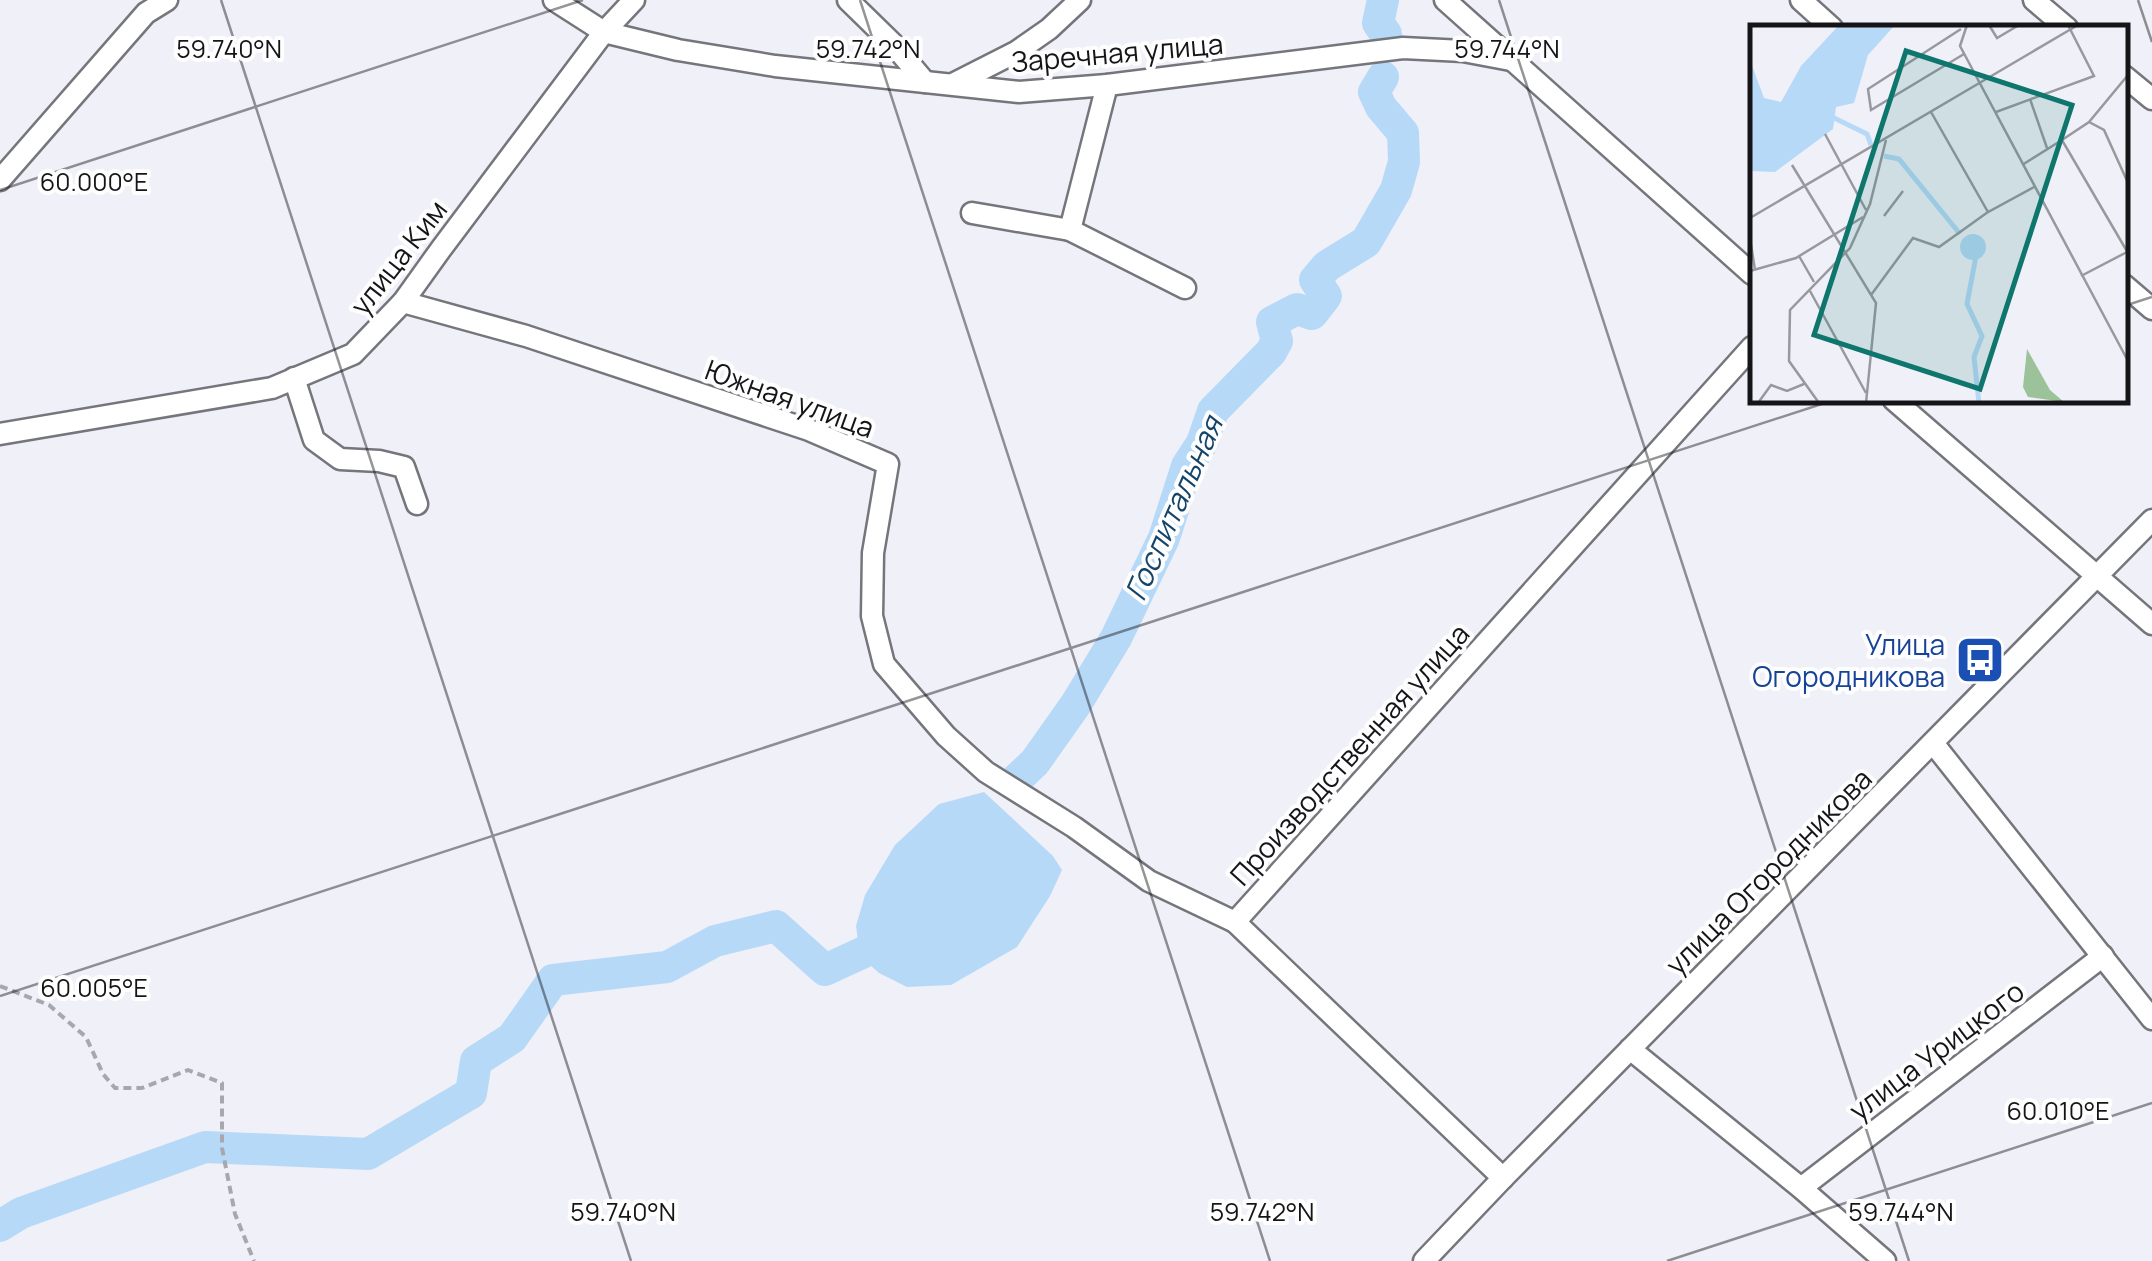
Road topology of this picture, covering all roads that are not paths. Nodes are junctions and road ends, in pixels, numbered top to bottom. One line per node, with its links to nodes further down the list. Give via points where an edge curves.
1 (167, 0): 18 (street, via 146,14)
2 (554, 0): 11 (street, Заречная улица)
3 (634, 0): 11 (street, улица Ким)
4 (848, 0): 14 (street)
5 (1080, 0): 15 (street, via 1016,52)
6 (1445, 0): 12 (street)
7 (1801, 0): 9 (street)
8 (2034, 0): 10 (street)
9 (1829, 25)
10 (2063, 25)
11 (604, 32): 14 (street, Заречная улица, via 775,66); 24 (street, улица Ким)
12 (1516, 61): 16 (street, Заречная улица, via 1403,48); 21 (street)
13 (2127, 78): 17 (street)
14 (924, 82): 15 (street, Заречная улица)
15 (952, 85): 16 (street, Заречная улица, via 1020,92)
16 (1107, 85): 20 (street)
17 (2152, 99)
18 (0, 180)
19 (972, 212): 20 (street)
20 (1070, 230): 23 (street)
21 (1750, 272)
22 (2127, 287): 25 (street)
23 (1185, 288)
24 (404, 302): 27 (street, улица Ким, via 353,354); 35 (street, Южная улица, via 809,430 888,464 872,600 884,664 986,772 1150,880)
25 (2152, 309)
26 (1750, 349): 35 (street, Производственная улица)
27 (294, 378): 29 (street, улица Ким, via 272,388); 30 (street, via 314,440 340,459 404,467)
28 (1896, 402): 32 (street)
29 (0, 434)
30 (417, 504)
31 (2152, 520): 32 (street, улица Огородникова)
32 (2097, 577): 33 (street); 34 (street, улица Огородникова)
33 (2152, 624)
34 (1933, 743): 36 (street); 38 (street, улица Огородникова)
35 (1234, 922): 39 (street, Производственная улица)
36 (2104, 956): 37 (street); 40 (street, улица Урицкого)
37 (2152, 1019)
38 (1630, 1050): 39 (street, улица Огородникова); 40 (street)
39 (1503, 1178): 41 (street, улица Огородникова)
40 (1801, 1188): 42 (street)
41 (1424, 1261)
42 (1885, 1261)

